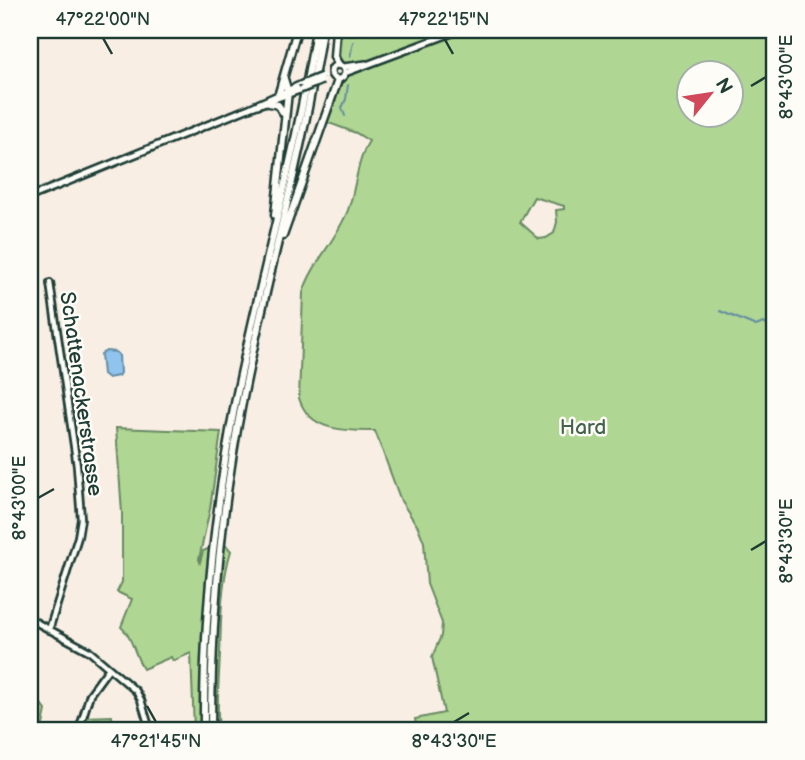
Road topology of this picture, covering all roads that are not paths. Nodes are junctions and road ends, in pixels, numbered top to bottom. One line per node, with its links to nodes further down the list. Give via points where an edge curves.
1 (298, 30): 8 (highway)
2 (316, 30): 15 (highway)
3 (322, 30): 16 (highway, via 303,139)
4 (336, 30): 6 (highway, via 334,55)
5 (460, 30): 6 (main road)
6 (343, 68): 7 (main road, via 344,77); 7 (main road, via 333,67)
7 (334, 77): 9 (main road, bridge); 16 (highway)
8 (284, 79): 9 (highway); 10 (highway)
9 (287, 92): 10 (main road); 11 (main road); 13 (highway)
10 (279, 93): 12 (main road)
11 (269, 103): 12 (main road); 13 (highway, via 279,106)
12 (249, 108): 14 (main road)
13 (285, 116): 15 (highway)
14 (30, 197)
15 (272, 243): 23 (highway, via 220,493 205,648)
16 (273, 264): 24 (highway, via 243,397 224,512 214,616)
17 (50, 283): 19 (street, Schattenackerstrasse, via 81,519)
18 (30, 619): 19 (street)
19 (49, 630): 20 (street, via 84,648)
20 (109, 668): 21 (street, via 90,694); 22 (street, via 140,697)
21 (79, 730)
22 (150, 730)
23 (204, 730)
24 (211, 730)

